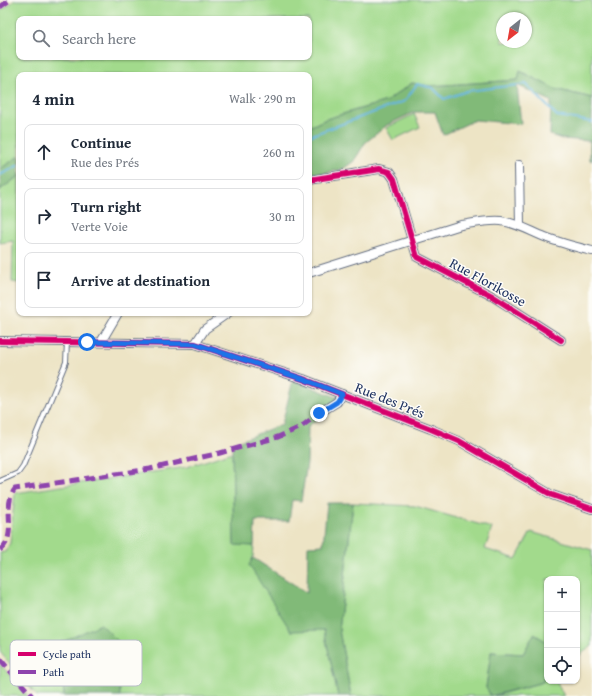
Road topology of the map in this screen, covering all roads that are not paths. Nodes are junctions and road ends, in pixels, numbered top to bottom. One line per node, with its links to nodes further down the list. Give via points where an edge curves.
1 (519, 165): 3 (street)
2 (312, 180): 4 (street, Rue Florikosse, via 379,169 389,172 394,179)
3 (520, 226): 4 (street, via 500,221 461,225); 5 (street, via 545,237)
4 (413, 240): 6 (street); 9 (street, Rue Florikosse, via 417,257 422,261 487,293)
5 (592, 251)
6 (312, 272)
7 (116, 316): 12 (street)
8 (224, 316): 13 (street, via 205,329)
9 (561, 340)
10 (0, 341): 11 (street, Rue des Prés)
11 (67, 342): 12 (street, Rue des Prés); 16 (lane, via 66,362 23,466 18,472)
12 (101, 342): 13 (street, Rue des Prés)
13 (195, 344): 14 (street, Rue des Prés)
14 (342, 394): 15 (street, via 337,402); 17 (street, Rue des Prés, via 459,441 552,495)
15 (319, 413)
16 (0, 481)
17 (592, 509)

